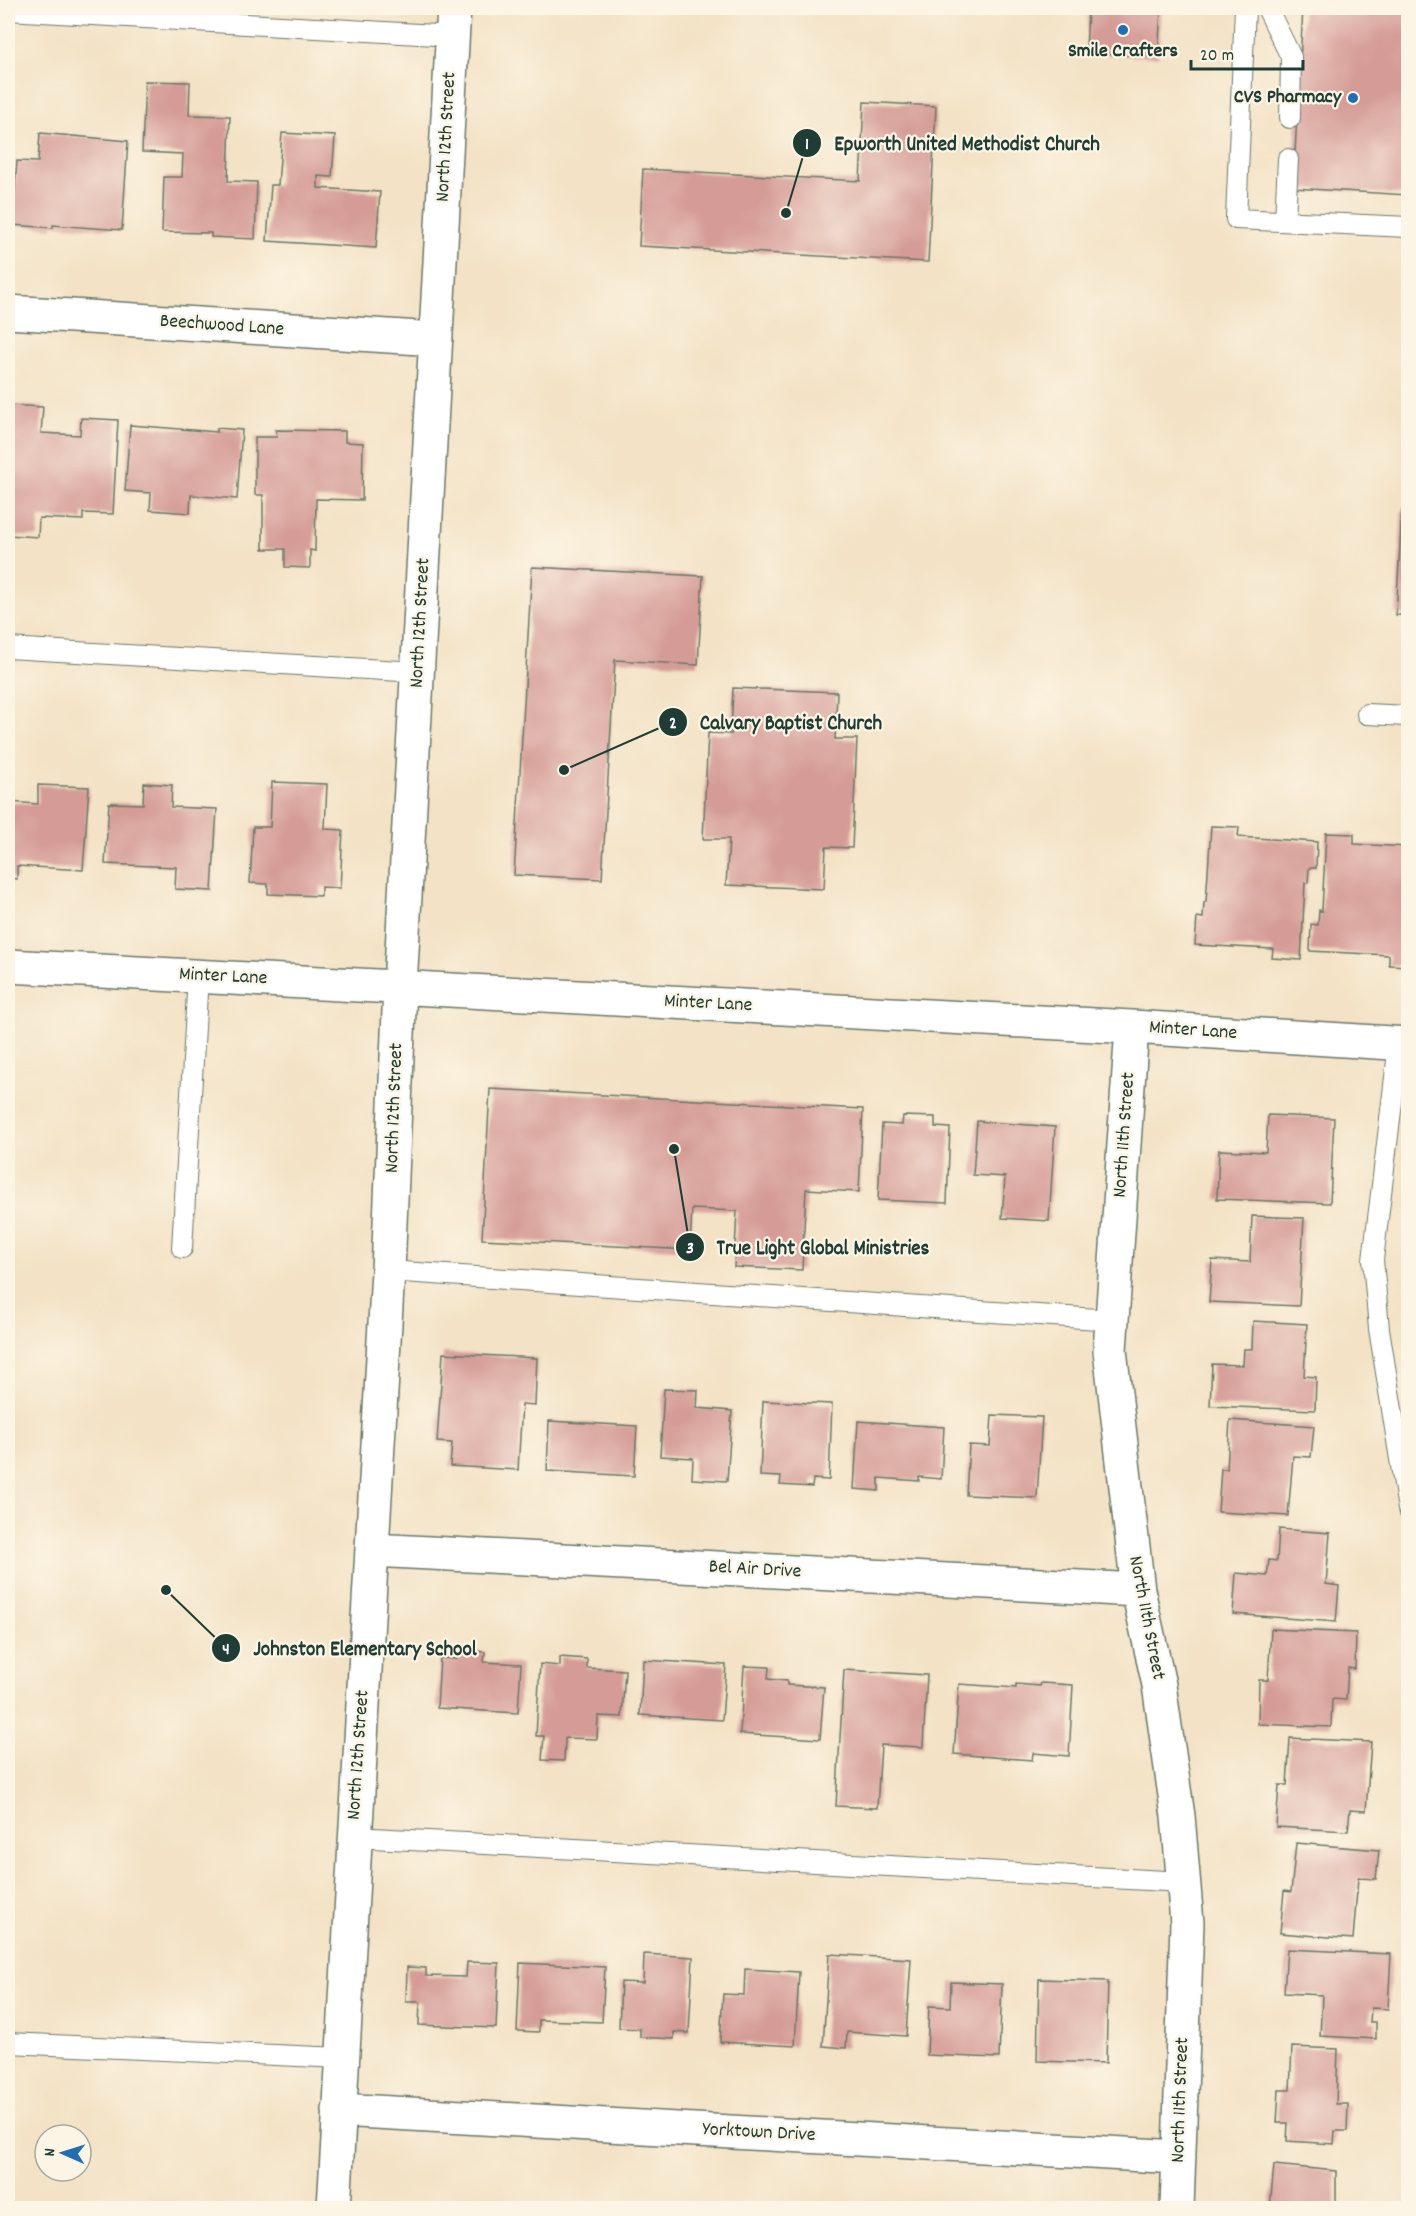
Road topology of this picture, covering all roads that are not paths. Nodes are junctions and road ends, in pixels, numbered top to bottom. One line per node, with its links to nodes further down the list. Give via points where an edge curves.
1 (1245, 8): 7 (lane, via 1236,219)
2 (1267, 8): 5 (lane, via 1291,57)
3 (8, 10): 4 (lane)
4 (453, 22): 10 (street, North 12th Street)
5 (1290, 118)
6 (1288, 159): 7 (lane)
7 (1285, 221): 8 (lane)
8 (1408, 226)
9 (8, 312): 10 (street, Beechwood Lane)
10 (436, 339): 12 (street, North 12th Street)
11 (8, 648): 12 (lane)
12 (418, 672): 17 (street, North 12th Street)
13 (1367, 714): 14 (lane)
14 (1408, 716)
15 (8, 966): 16 (street, Minter Lane)
16 (198, 976): 17 (street, Minter Lane); 20 (lane)
17 (400, 987): 18 (street, Minter Lane); 21 (street, North 12th Street)
18 (1132, 1027): 19 (street, Minter Lane); 22 (street, North 11th Street)
19 (1404, 1044): 23 (lane, via 1373,1260 1378,1329)
20 (182, 1248)
21 (388, 1271): 22 (lane); 24 (street, North 12th Street)
22 (1112, 1320): 25 (street, North 11th Street, via 1110,1350)
23 (1408, 1509)
24 (372, 1550): 25 (street, Bel Air Drive); 26 (street, North 12th Street)
25 (1138, 1590): 27 (street, North 11th Street, via 1159,1685)
26 (354, 1837): 27 (lane); 29 (street, North 12th Street)
27 (1184, 1882): 31 (street, North 11th Street, via 1187,1923)
28 (8, 2043): 29 (lane)
29 (342, 2058): 30 (street, North 12th Street)
30 (339, 2110): 31 (street, Yorktown Drive); 32 (street, North 12th Street)
31 (1179, 2157): 33 (street, North 11th Street)
32 (333, 2208)
33 (1177, 2208)

